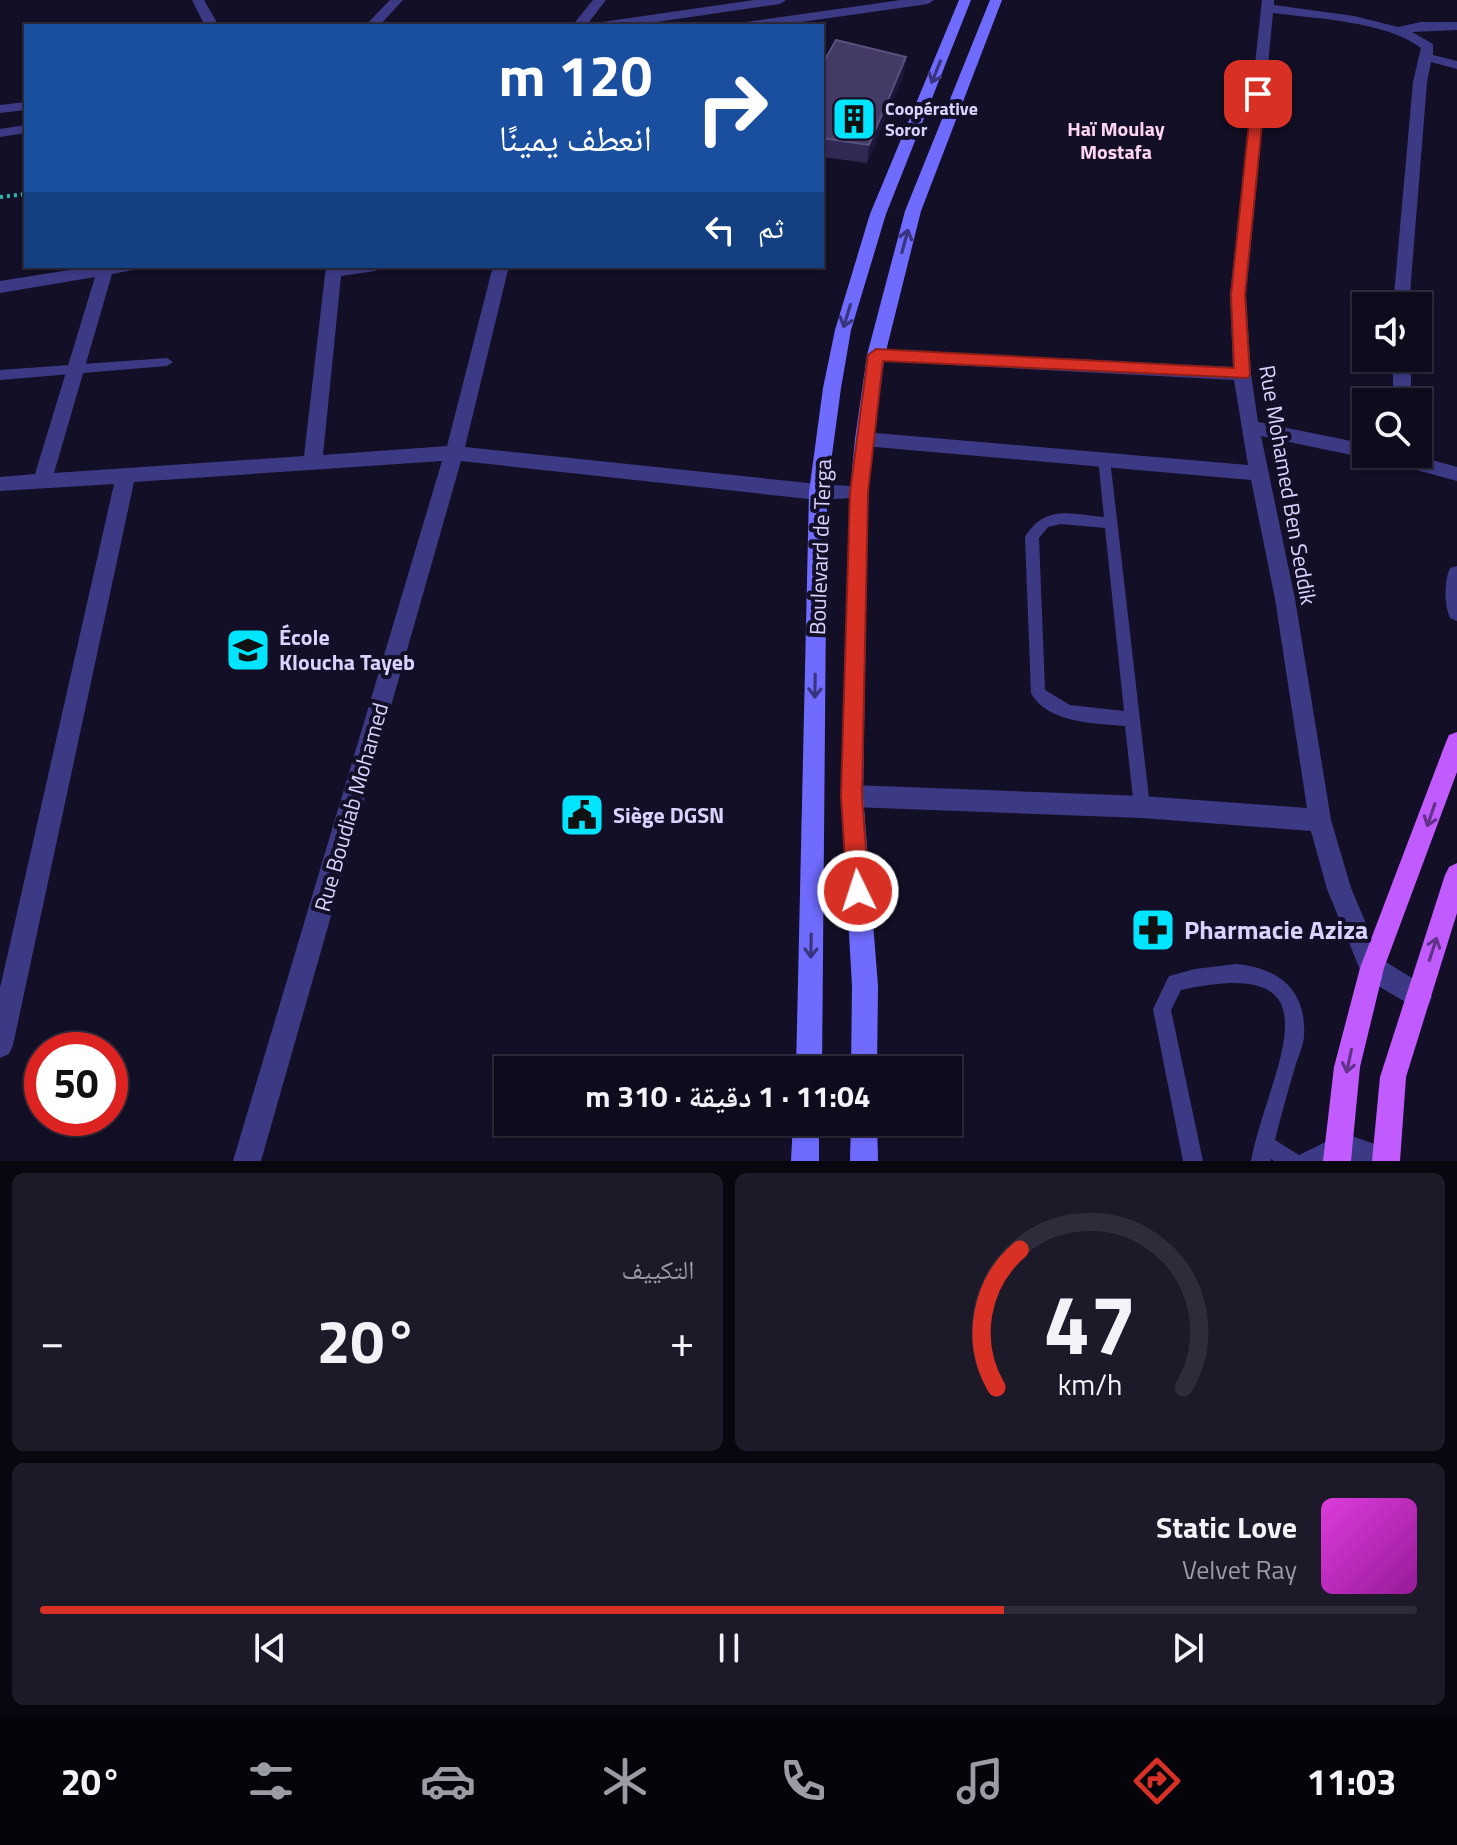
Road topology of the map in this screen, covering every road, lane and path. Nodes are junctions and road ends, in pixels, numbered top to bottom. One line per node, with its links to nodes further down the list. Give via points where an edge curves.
1 (198, 0): 9 (street)
2 (397, 0): 10 (street)
3 (600, 0): 11 (street)
4 (780, 0): 12 (street)
5 (928, 0): 13 (street)
6 (965, 0): 46 (main road, Boulevard de Terga, one-way to 46, via 878,214 843,330)
7 (996, 0): 29 (main road, Boulevard de Terga, one-way to 7, via 913,211)
8 (1268, 4): 15 (street); 32 (street, Rue Mohamed Ben Seddik, via 1238,295)
9 (211, 24)
10 (374, 24)
11 (581, 24)
12 (616, 24)
13 (760, 24)
14 (1457, 26): 15 (street)
15 (1401, 30): 16 (street, via 1425,43)
16 (1426, 57): 17 (street); 28 (street)
17 (1457, 65)
18 (24, 106): 19 (street)
19 (0, 109)
20 (24, 129): 21 (street)
21 (0, 133)
22 (24, 194): 23 (path)
23 (0, 197)
24 (105, 268): 27 (street); 31 (street)
25 (334, 268): 39 (street)
26 (500, 268): 37 (street, Rue Boudiab Mohamed)
27 (0, 287)
28 (1402, 292)
29 (876, 355): 32 (street); 35 (main road, Boulevard de Terga)
30 (167, 362): 31 (lane)
31 (77, 369): 33 (lane); 44 (street)
32 (1242, 374): 34 (street, Rue Mohamed Ben Seddik)
33 (0, 375)
34 (1250, 427): 36 (street); 41 (street, Rue Mohamed Ben Seddik)
35 (864, 439): 38 (street); 47 (main road, Boulevard de Terga)
36 (1352, 448)
37 (454, 453): 39 (street); 46 (street); 66 (street, Rue Boudiab Mohamed)
38 (1104, 459): 41 (street); 48 (lane)
39 (313, 462): 42 (street)
40 (1432, 466): 43 (street)
41 (1258, 473): 55 (street, Rue Mohamed Ben Seddik, via 1285,599)
42 (126, 474): 44 (street); 59 (street)
43 (1457, 474)
44 (43, 480): 45 (street)
45 (0, 484)
46 (818, 492): 47 (street); 60 (main road, Boulevard de Terga, one-way to 60)
47 (859, 492): 53 (main road, Boulevard de Terga)
48 (1111, 523): 51 (lane); 51 (lane, via 1044,522 1032,537 1038,693 1067,713)
49 (1457, 574): 50 (street)
50 (1457, 612)
51 (1132, 719): 54 (lane)
52 (1457, 742): 57 (main road, one-way to 57)
53 (852, 796): 54 (street); 61 (main road, Boulevard de Terga, via 865,986)
54 (1142, 807): 55 (street)
55 (1320, 820): 57 (street, Rue Mohamed Ben Seddik, via 1339,889)
56 (1457, 875): 58 (main road, one-way to 56)
57 (1372, 968): 58 (street); 65 (main road, one-way to 65, via 1347,1067)
58 (1419, 997): 72 (main road, via 1393,1077)
59 (0, 1045)
60 (809, 1056)
61 (864, 1056)
62 (806, 1136): 67 (main road)
63 (864, 1136): 68 (main road)
64 (1262, 1153): 69 (lane, via 1295,1037 1292,1008 1266,975 1212,974 1175,982 1162,1009); 70 (lane)
65 (1337, 1153): 71 (lane); 72 (street)
66 (247, 1161)
67 (805, 1161)
68 (864, 1161)
69 (1193, 1161)
70 (1292, 1161)
71 (1306, 1161)
72 (1385, 1161)

